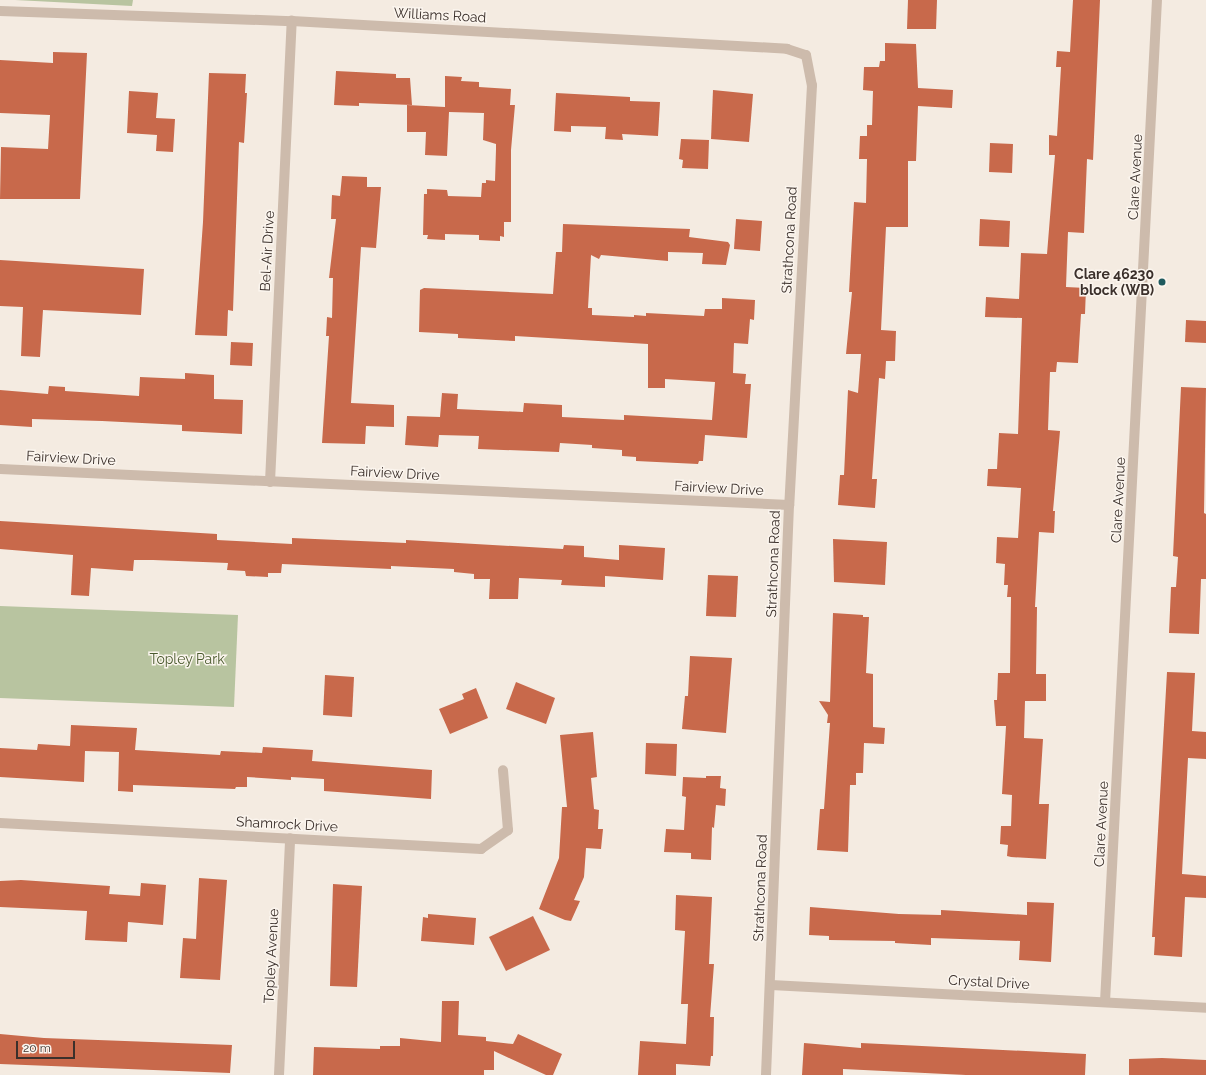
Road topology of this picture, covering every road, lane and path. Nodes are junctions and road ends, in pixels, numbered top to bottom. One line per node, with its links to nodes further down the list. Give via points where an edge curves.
1 (1157, 0): 12 (street, Clare Avenue)
2 (0, 11): 3 (street, Williams Road)
3 (292, 21): 4 (street, Williams Road, via 787,49); 6 (street, Bel-Air Drive)
4 (806, 55): 7 (street, Strathcona Road, via 812,85)
5 (0, 469): 6 (street, Fairview Drive)
6 (270, 482): 7 (street, Fairview Drive)
7 (789, 505): 11 (street, Strathcona Road)
8 (503, 770): 10 (street, Shamrock Drive, via 508,830 481,849)
9 (0, 823): 10 (street, Shamrock Drive)
10 (290, 838): 14 (street, Topley Avenue)
11 (771, 985): 12 (street, Crystal Drive); 15 (street, Strathcona Road)
12 (1106, 1002): 13 (street, Crystal Drive)
13 (1206, 1008)
14 (279, 1075)
15 (766, 1075)

